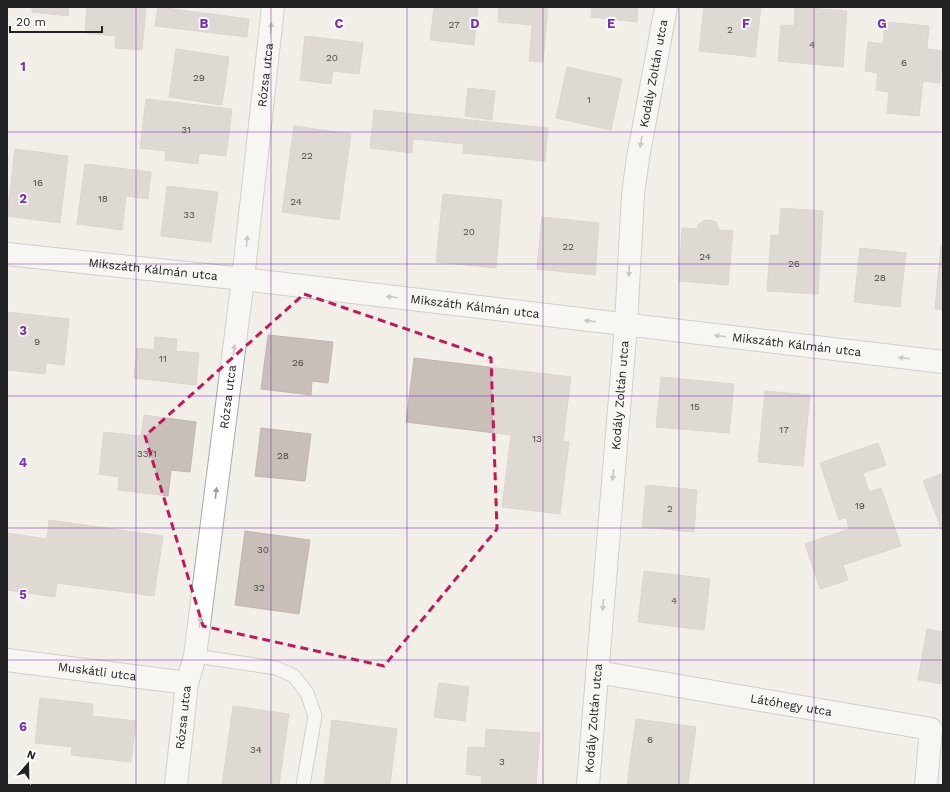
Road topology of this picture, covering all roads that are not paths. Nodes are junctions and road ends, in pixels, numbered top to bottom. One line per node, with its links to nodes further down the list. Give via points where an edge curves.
1 (273, 7): 4 (street, Rózsa utca, one-way to 1)
2 (666, 7): 5 (street, Kodály Zoltán utca, one-way to 5, via 633,194)
3 (7, 254): 4 (street, Mikszáth Kálmán utca)
4 (243, 279): 5 (street, Mikszáth Kálmán utca, one-way to 4); 7 (street, Rózsa utca, one-way to 4)
5 (626, 325): 6 (street, Mikszáth Kálmán utca, one-way to 5); 9 (street, Kodály Zoltán utca, one-way to 9)
6 (943, 362)
7 (195, 656): 10 (street, Rózsa utca); 12 (lane, via 276,668 294,676 307,693 315,716)
8 (7, 660): 10 (street, Muskátli utca)
9 (597, 672): 13 (street, Kodály Zoltán utca); 14 (street, Látóhegy utca, via 931,729)
10 (187, 683): 11 (street, Rózsa utca)
11 (176, 785)
12 (303, 785)
13 (588, 785)
14 (926, 785)

